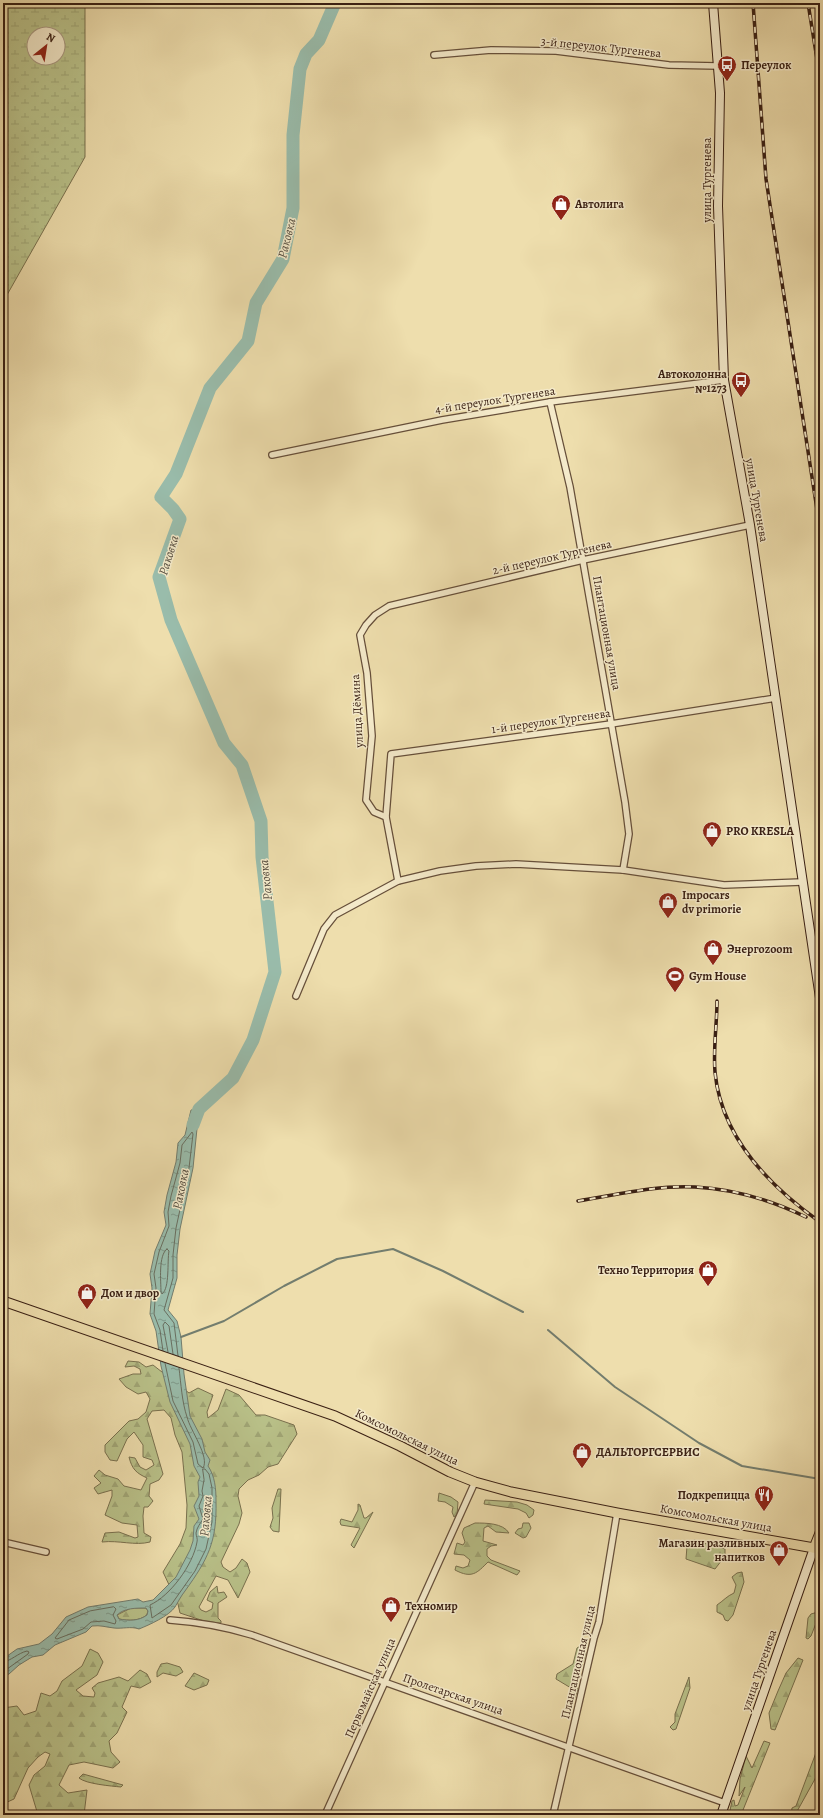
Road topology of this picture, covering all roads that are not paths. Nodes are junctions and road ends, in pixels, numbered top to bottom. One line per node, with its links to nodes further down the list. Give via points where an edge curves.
1 (713, 3): 3 (street, улица Тургенева)
2 (434, 56): 3 (street, 3-й переулок Тургенева, via 491,50 556,51 669,65)
3 (718, 66): 4 (street, улица Тургенева, via 718,206)
4 (724, 380): 5 (street, 4-й переулок Тургенева); 7 (street, улица Тургенева)
5 (550, 402): 6 (street, 4-й переулок Тургенева, via 442,420); 8 (street, Плантационная улица, via 570,487)
6 (272, 455)
7 (750, 525): 8 (street, 2-й переулок Тургенева); 10 (street, улица Тургенева)
8 (583, 560): 9 (street, 2-й переулок Тургенева, via 389,606); 11 (street, Плантационная улица)
9 (366, 625): 12 (street, улица Дёмина, via 360,635 367,673 372,736 366,800 374,812)
10 (776, 698): 11 (street, 1-й переулок Тургенева); 15 (street, улица Тургенева)
11 (611, 724): 12 (street, 1-й переулок Тургенева, via 391,754); 13 (street, Плантационная улица, via 629,834)
12 (386, 817): 14 (street)
13 (623, 870): 14 (street, via 516,864 440,871); 15 (street, via 724,886)
14 (398, 881): 16 (street, via 335,915 324,929)
15 (802, 882): 17 (street, улица Тургенева)
16 (296, 996)
17 (820, 998)
18 (3, 1301): 19 (main road, Комсомольская улица, via 335,1416)
19 (475, 1482): 20 (main road, Комсомольская улица, via 511,1492); 26 (street, Первомайская улица)
20 (617, 1513): 23 (main road, Комсомольская улица); 27 (street, Плантационная улица, via 599,1622)
21 (820, 1533): 23 (main road, улица Тургенева)
22 (3, 1542): 24 (street)
23 (814, 1548): 28 (street, улица Тургенева)
24 (46, 1552)
25 (170, 1620): 26 (street, Пролетарская улица, via 235,1630)
26 (384, 1682): 27 (street, Пролетарская улица); 29 (street, Первомайская улица)
27 (570, 1747): 28 (street, Пролетарская улица); 30 (street, Плантационная улица)
28 (725, 1803): 31 (street, улица Тургенева)
29 (325, 1815)
30 (553, 1815)
31 (720, 1815)

